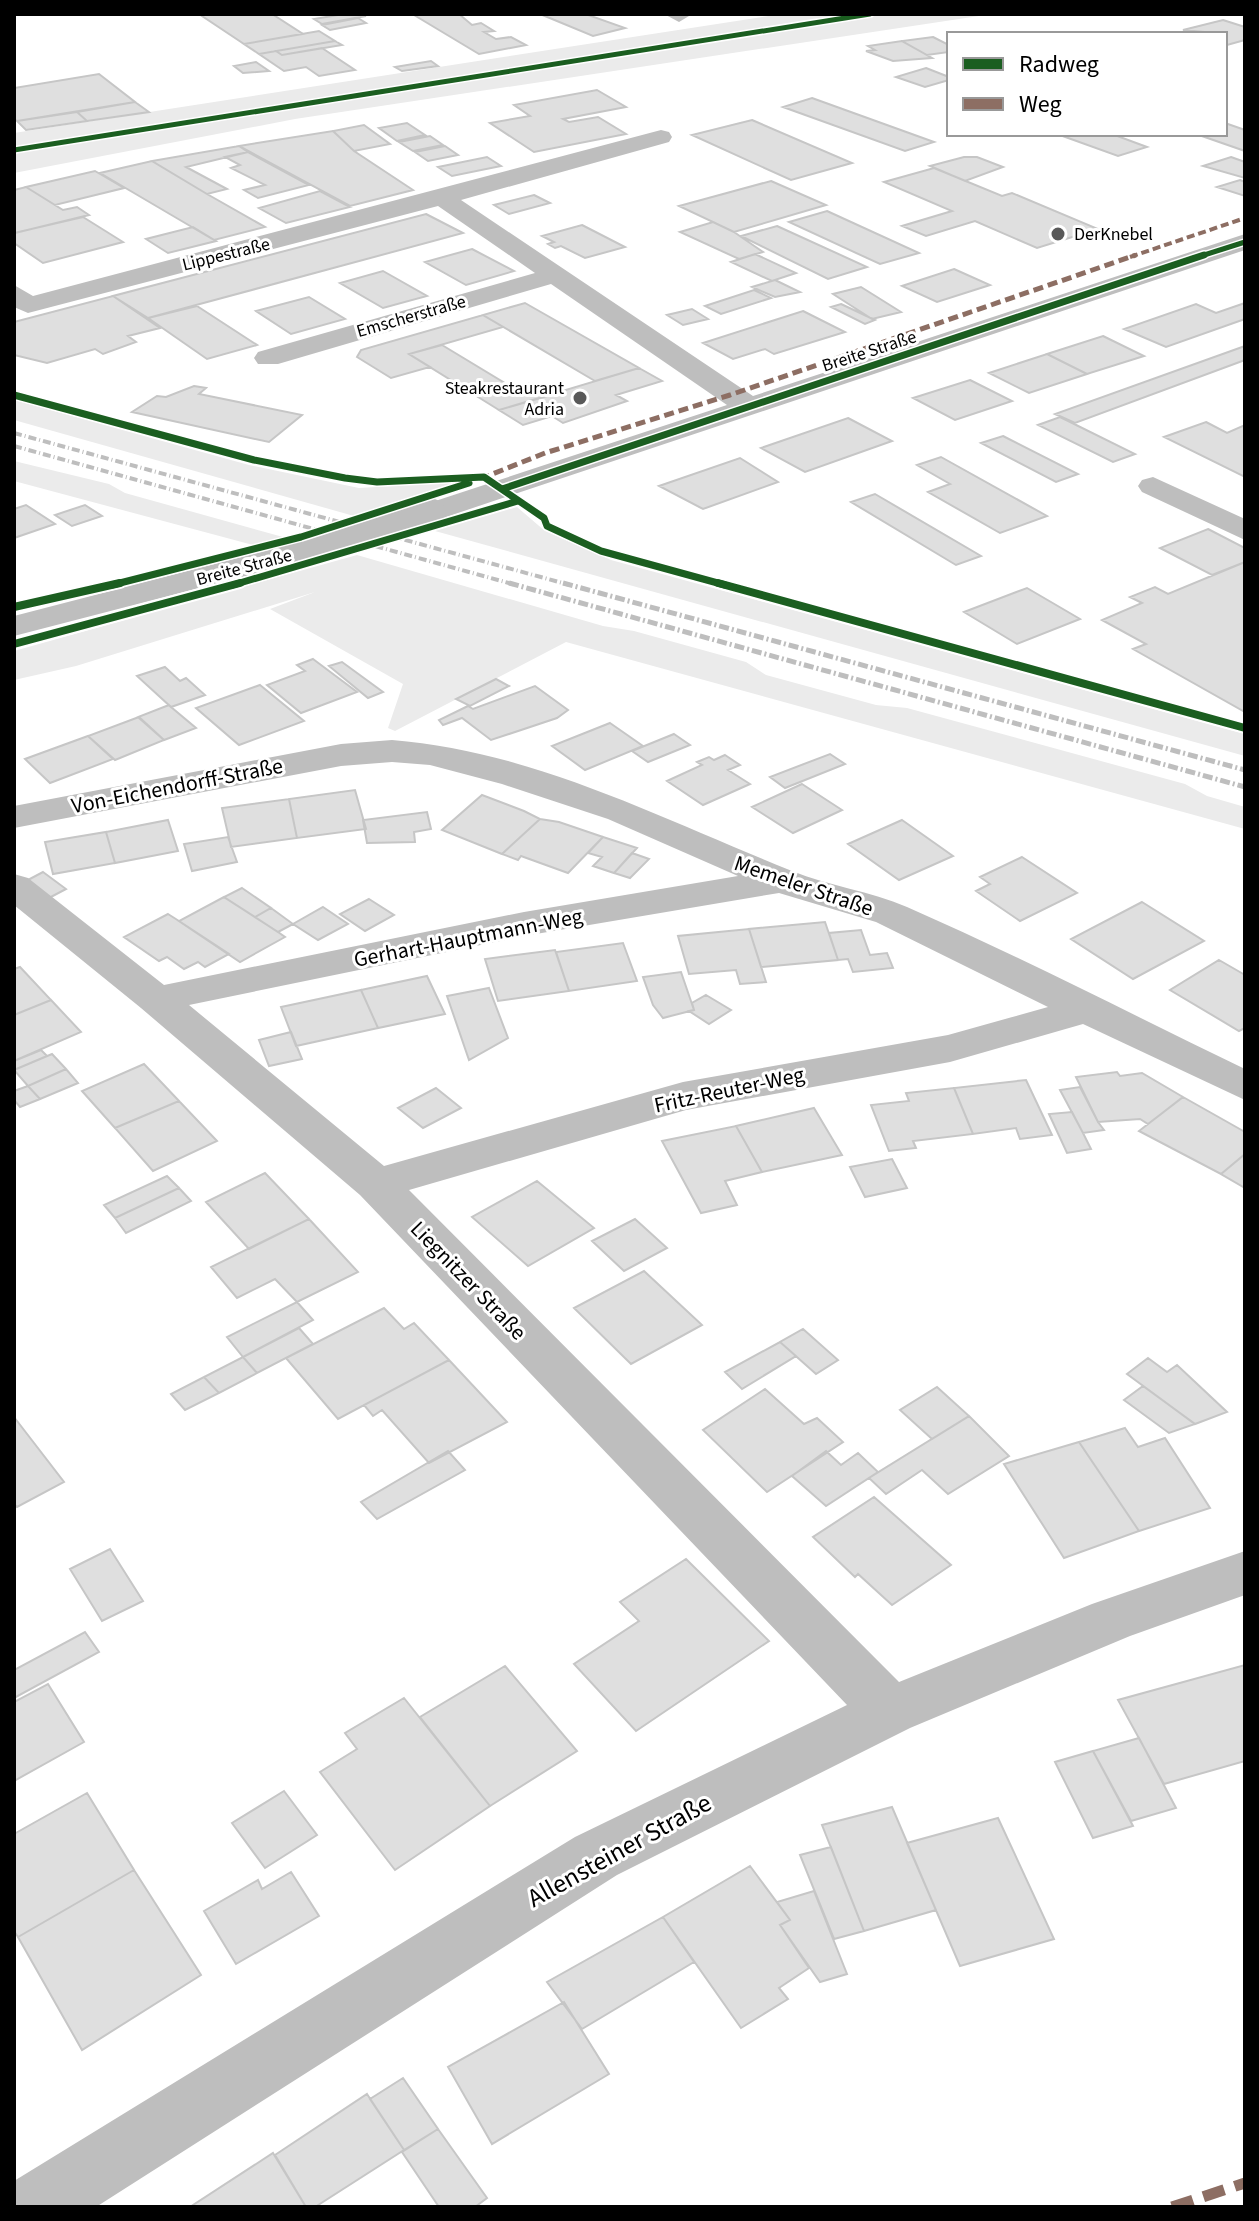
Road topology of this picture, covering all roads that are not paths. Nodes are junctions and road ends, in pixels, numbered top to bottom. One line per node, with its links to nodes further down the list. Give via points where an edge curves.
1 (661, 137): 2 (street, Lippestraße)
2 (442, 198): 4 (street); 5 (street, Lippestraße, via 28,305)
3 (1245, 242): 7 (street, Breite Straße)
4 (555, 275): 6 (street, Emscherstraße); 7 (street)
5 (14, 293)
6 (268, 358)
7 (749, 407): 10 (street, Breite Straße, bridge, via 431,513)
8 (1153, 486): 9 (street)
9 (1245, 531)
10 (14, 626)
11 (341, 755): 12 (street, Von-Eichendorff-Straße); 13 (street, Memeler Straße, via 431,754 515,776 621,811)
12 (14, 817)
13 (781, 881): 15 (street, Gerhart-Hauptmann-Weg, via 524,924); 16 (street, Memeler Straße, via 890,914)
14 (14, 886): 15 (street, Liegnitzer Straße)
15 (156, 999): 18 (street, Liegnitzer Straße)
16 (1086, 1010): 17 (street, Memeler Straße); 18 (street, Fritz-Reuter-Weg, via 950,1048 683,1096)
17 (1245, 1086)
18 (376, 1184): 20 (street, Liegnitzer Straße)
19 (1245, 1573): 20 (street, Allensteiner Straße, via 1111,1620)
20 (890, 1711): 23 (street, Allensteiner Straße, via 596,1856)
21 (14, 2193): 22 (street)
22 (20, 2207)
23 (35, 2207)

